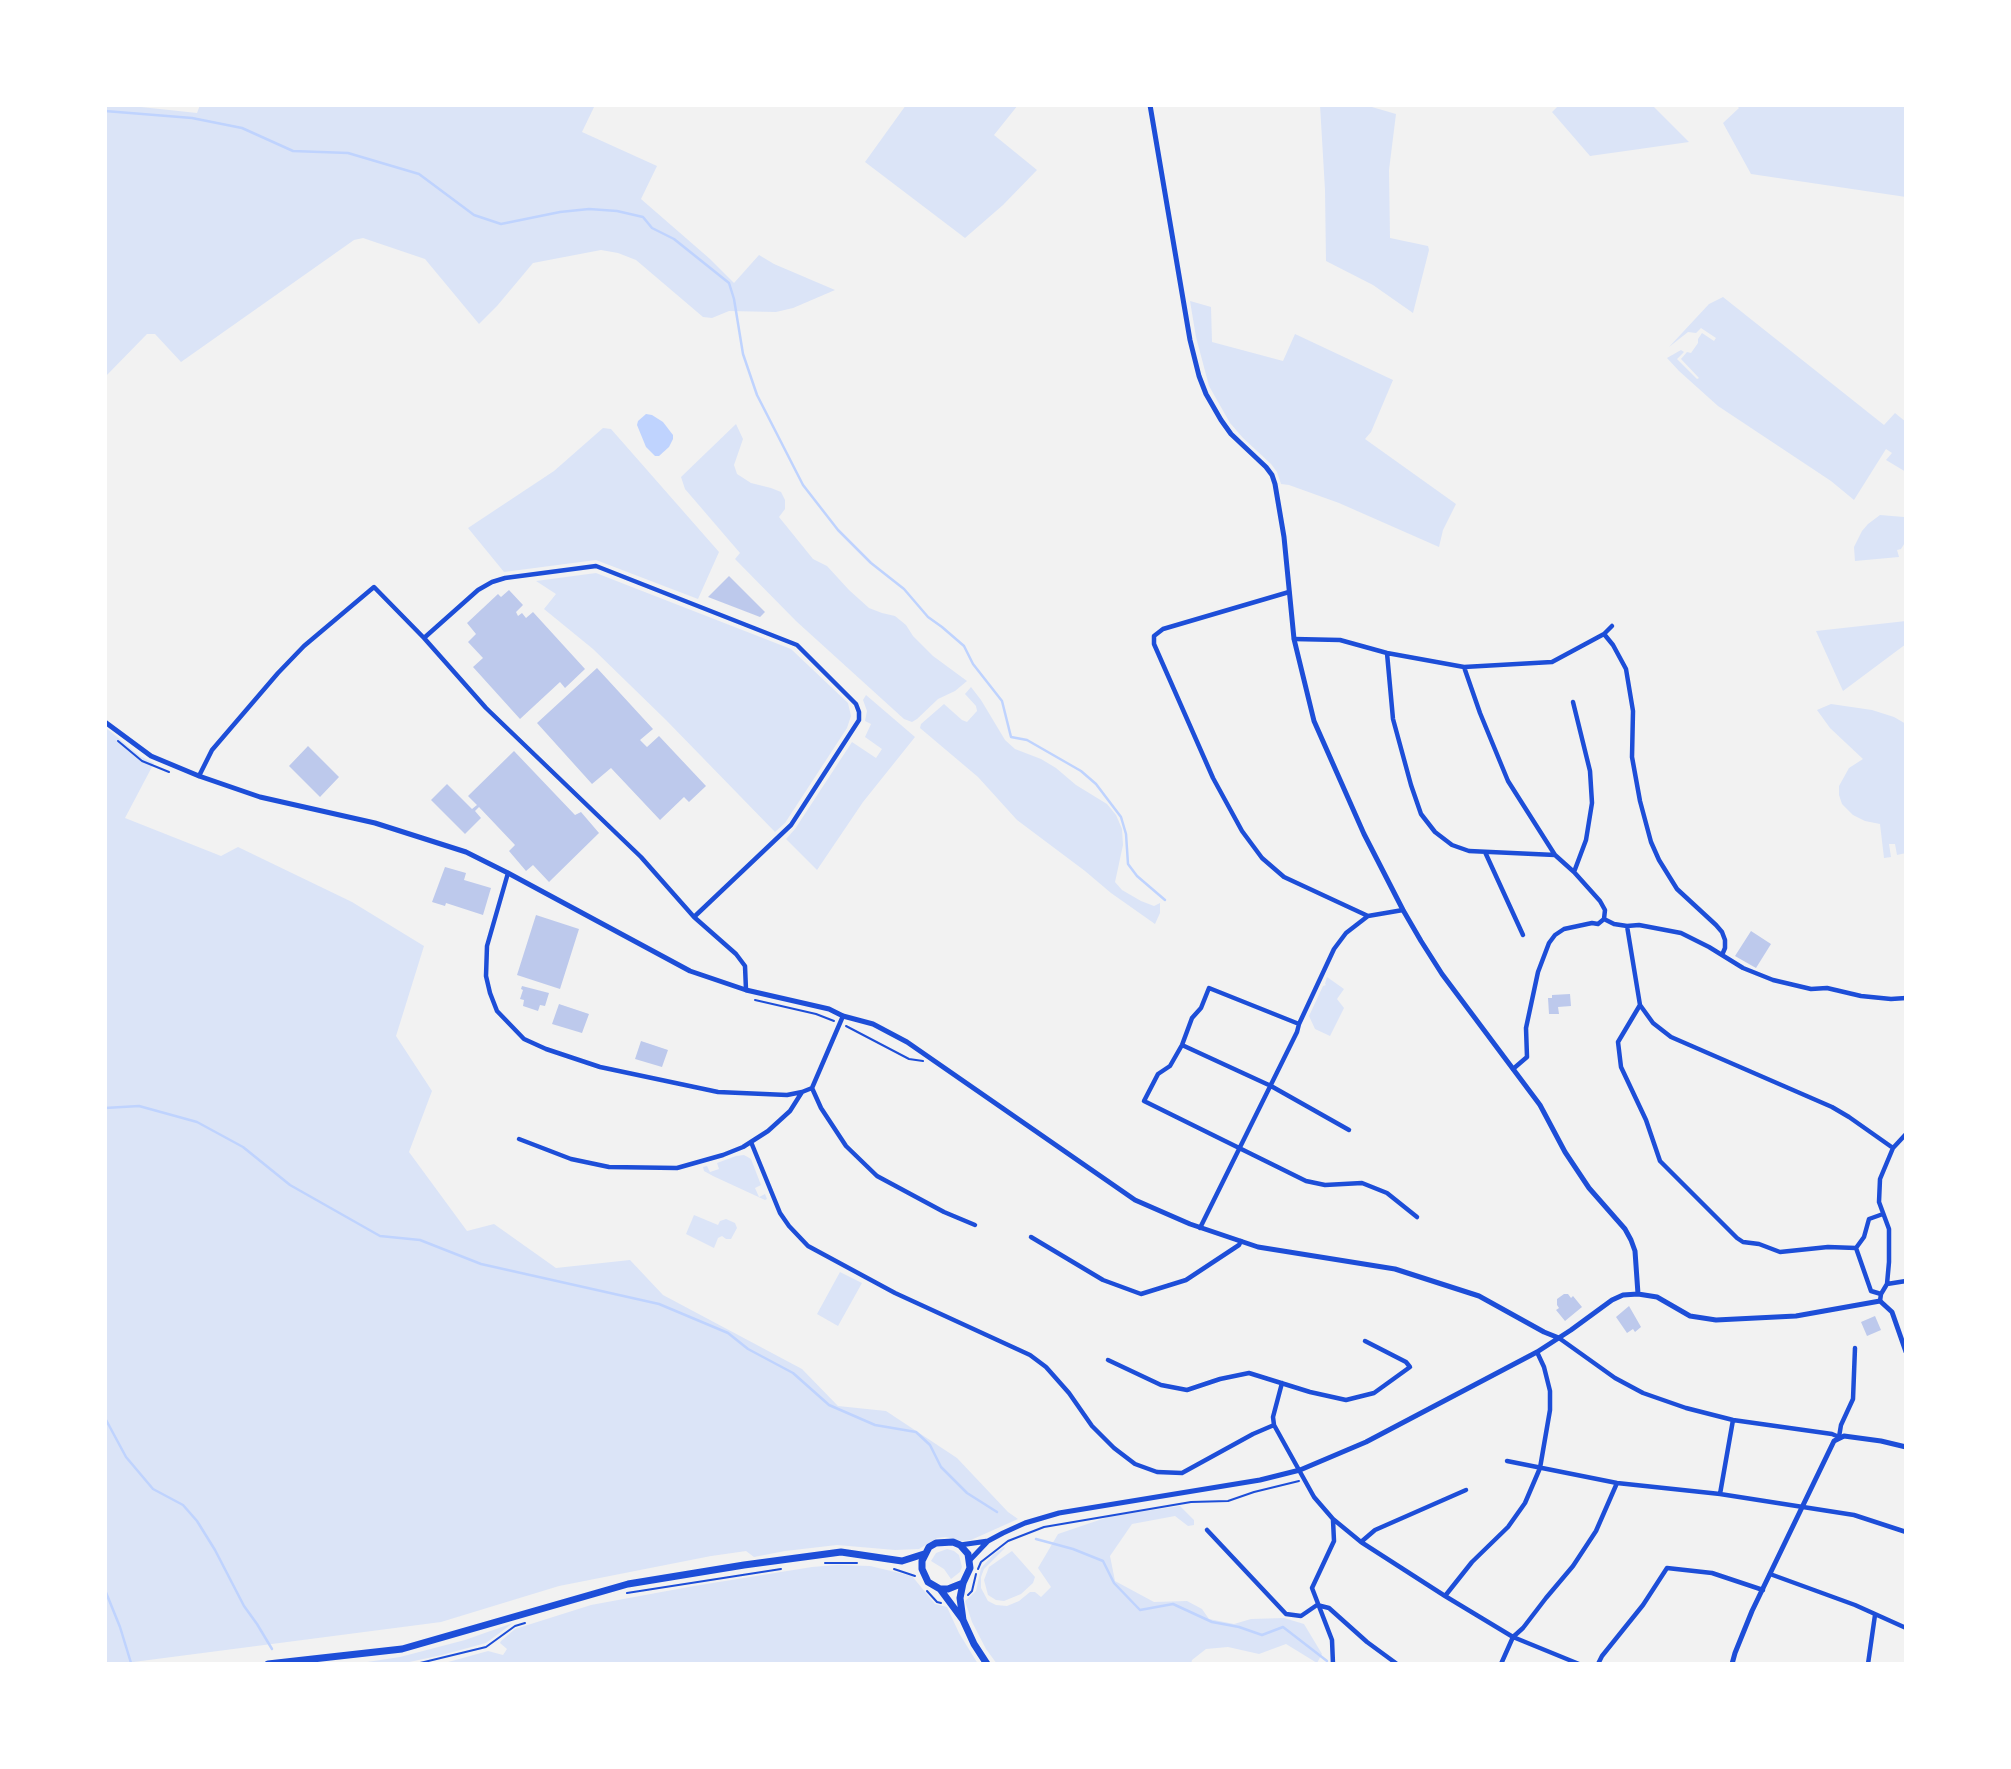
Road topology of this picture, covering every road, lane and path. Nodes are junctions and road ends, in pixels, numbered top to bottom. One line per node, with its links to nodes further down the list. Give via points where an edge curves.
1 (1150, 105): 2 (street, via 1199,376 1231,434 1272,475)
2 (1289, 592): 6 (street); 17 (street, via 1163,629 1154,636 1154,644 1213,778 1262,858 1284,877)
3 (1612, 626): 4 (street)
4 (1604, 634): 8 (street, via 1552,662); 22 (street, via 1626,668 1633,711 1632,757 1655,852 1677,889 1721,932 1726,940)
5 (424, 638): 11 (street, via 373,587 278,673 212,750); 18 (street, via 486,708 641,857); 18 (street, via 492,582 596,566 797,645 856,704 859,720 790,825)
6 (1294, 639): 7 (street, via 1340,640); 16 (street, via 1314,721)
7 (1387, 653): 8 (street); 12 (street, via 1393,719 1421,814 1452,845)
8 (1464, 667): 13 (street, via 1508,781)
9 (1573, 702): 14 (street, via 1590,771 1592,803 1586,840)
10 (105, 722): 11 (street, via 152,756)
11 (199, 776): 15 (street, via 260,797 418,835)
12 (1485, 852): 13 (street); 21 (street)
13 (1555, 855): 14 (street)
14 (1574, 872): 19 (street, via 1600,901)
15 (508, 873): 23 (street, via 690,971); 35 (street, via 488,946 486,976 497,1011 524,1039 600,1067 718,1091)
16 (1403, 910): 17 (street); 32 (street, via 1442,974)
17 (1368, 916): 29 (street, via 1334,948)
18 (694, 917): 23 (street, via 745,966)
19 (1604, 919): 20 (street); 32 (street, via 1564,929 1549,943 1526,1028 1527,1057)
20 (1628, 926): 22 (street, via 1681,933); 26 (street)
21 (1523, 935)
22 (1722, 955): 24 (street, via 1749,971 1811,989)
23 (746, 989): 27 (street)
24 (1906, 998)
25 (755, 1000): 28 (path)
26 (1640, 1005): 41 (street, via 1671,1037 1832,1107); 48 (street, via 1618,1042 1620,1067 1668,1170 1743,1242 1780,1252)
27 (843, 1016): 28 (street); 45 (street, via 873,1024 907,1042 1135,1200)
28 (840, 1023): 31 (path, via 909,1059); 34 (street)
29 (1298, 1024): 30 (street, via 1209,988); 33 (street)
30 (1182, 1045): 33 (street); 40 (street, via 1170,1066 1158,1074 1144,1101)
31 (925, 1062)
32 (1513, 1069): 51 (street, via 1541,1105 1589,1188 1625,1228 1635,1251)
33 (1271, 1086): 36 (street); 40 (street)
34 (812, 1088): 35 (street); 44 (street, via 846,1146 877,1176)
35 (802, 1092): 39 (street, via 790,1111)
36 (1349, 1130)
37 (1906, 1134): 41 (street)
38 (519, 1139): 39 (street, via 571,1159 644,1168 695,1164)
39 (751, 1142): 61 (street, via 779,1213 808,1246 895,1293 1030,1355 1069,1392 1092,1426 1135,1464 1157,1472 1182,1473)
40 (1241, 1147): 43 (street, via 1306,1181 1362,1183 1375,1188); 45 (street)
41 (1892, 1148): 42 (street, via 1880,1179)
42 (1883, 1214): 48 (street, via 1869,1219); 50 (street, via 1889,1228)
43 (1417, 1217)
44 (975, 1225)
45 (1200, 1228): 47 (street)
46 (1031, 1237): 47 (street, via 1103,1280 1140,1294 1186,1280)
47 (1241, 1241): 53 (street, via 1395,1269 1479,1296)
48 (1856, 1248): 52 (street, via 1869,1288)
49 (1906, 1281): 50 (street)
50 (1887, 1284): 52 (street)
51 (1638, 1294): 52 (street, via 1657,1297 1690,1316 1716,1320 1796,1316); 53 (street, via 1612,1300)
52 (1880, 1298): 57 (street, via 1892,1312)
53 (1559, 1338): 56 (street); 60 (street, via 1643,1393)
54 (1365, 1342): 59 (street, via 1410,1367 1374,1393 1346,1400)
55 (1855, 1348): 62 (street, via 1853,1399)
56 (1537, 1352): 65 (street, via 1550,1391); 66 (street, via 1366,1442)
57 (1906, 1352)
58 (1108, 1360): 59 (street, via 1161,1385 1186,1390 1249,1373)
59 (1282, 1383): 61 (street)
60 (1733, 1420): 62 (street); 70 (street)
61 (1273, 1425): 66 (street)
62 (1839, 1437): 63 (street); 71 (street, via 1833,1441)
63 (1906, 1447)
64 (1507, 1461): 65 (street)
65 (1540, 1468): 68 (street); 93 (street, via 1525,1503 1508,1527 1472,1562)
66 (1300, 1470): 67 (street); 75 (street, via 1059,1513)
67 (1305, 1480): 72 (street); 94 (path, via 1228,1501 1191,1502 1044,1527 1009,1541 981,1562 972,1591)
68 (1616, 1483): 70 (street); 101 (street, via 1596,1531 1573,1566)
69 (1466, 1490): 76 (street, via 1375,1530)
70 (1720, 1494): 71 (street)
71 (1803, 1507): 74 (street, via 1854,1515); 86 (street)
72 (1333, 1519): 76 (street); 96 (street, via 1334,1541 1312,1588)
73 (1207, 1530): 96 (street, via 1286,1614 1301,1616)
74 (1906, 1532)
75 (988, 1541): 77 (street); 79 (street)
76 (1361, 1542): 93 (street)
77 (960, 1545): 78 (main road, via 936,1543); 79 (main road)
78 (924, 1554): 80 (main road); 85 (main road)
79 (970, 1560): 88 (main road)
80 (902, 1561): 85 (main road); 102 (main road, via 841,1552 744,1565 628,1584 402,1649)
81 (826, 1563): 82 (path)
82 (859, 1563)
83 (788, 1568): 92 (path)
84 (889, 1568): 87 (path)
85 (922, 1569): 90 (main road, via 928,1582)
86 (1770, 1574): 91 (street); 97 (street)
87 (917, 1577)
88 (963, 1583): 90 (main road); 94 (main road)
89 (924, 1587): 95 (path, via 936,1602)
90 (940, 1589): 95 (main road)
91 (1763, 1590): 109 (street, via 1712,1573 1667,1568); 110 (street)
92 (618, 1595)
93 (1446, 1597): 101 (street)
94 (960, 1598): 98 (main road)
95 (950, 1603): 98 (main road)
96 (1317, 1605): 105 (street, via 1332,1640); 106 (street, via 1329,1608)
97 (1875, 1615): 100 (street); 111 (street)
98 (963, 1620): 104 (main road)
99 (527, 1622): 103 (path, via 486,1647)
100 (1906, 1628)
101 (1513, 1637): 107 (street); 108 (street)
102 (268, 1664)
103 (416, 1664)
104 (987, 1664)
105 (1333, 1664)
106 (1397, 1664)
107 (1501, 1664)
108 (1579, 1664)
109 (1598, 1664)
110 (1732, 1664)
111 (1868, 1664)

